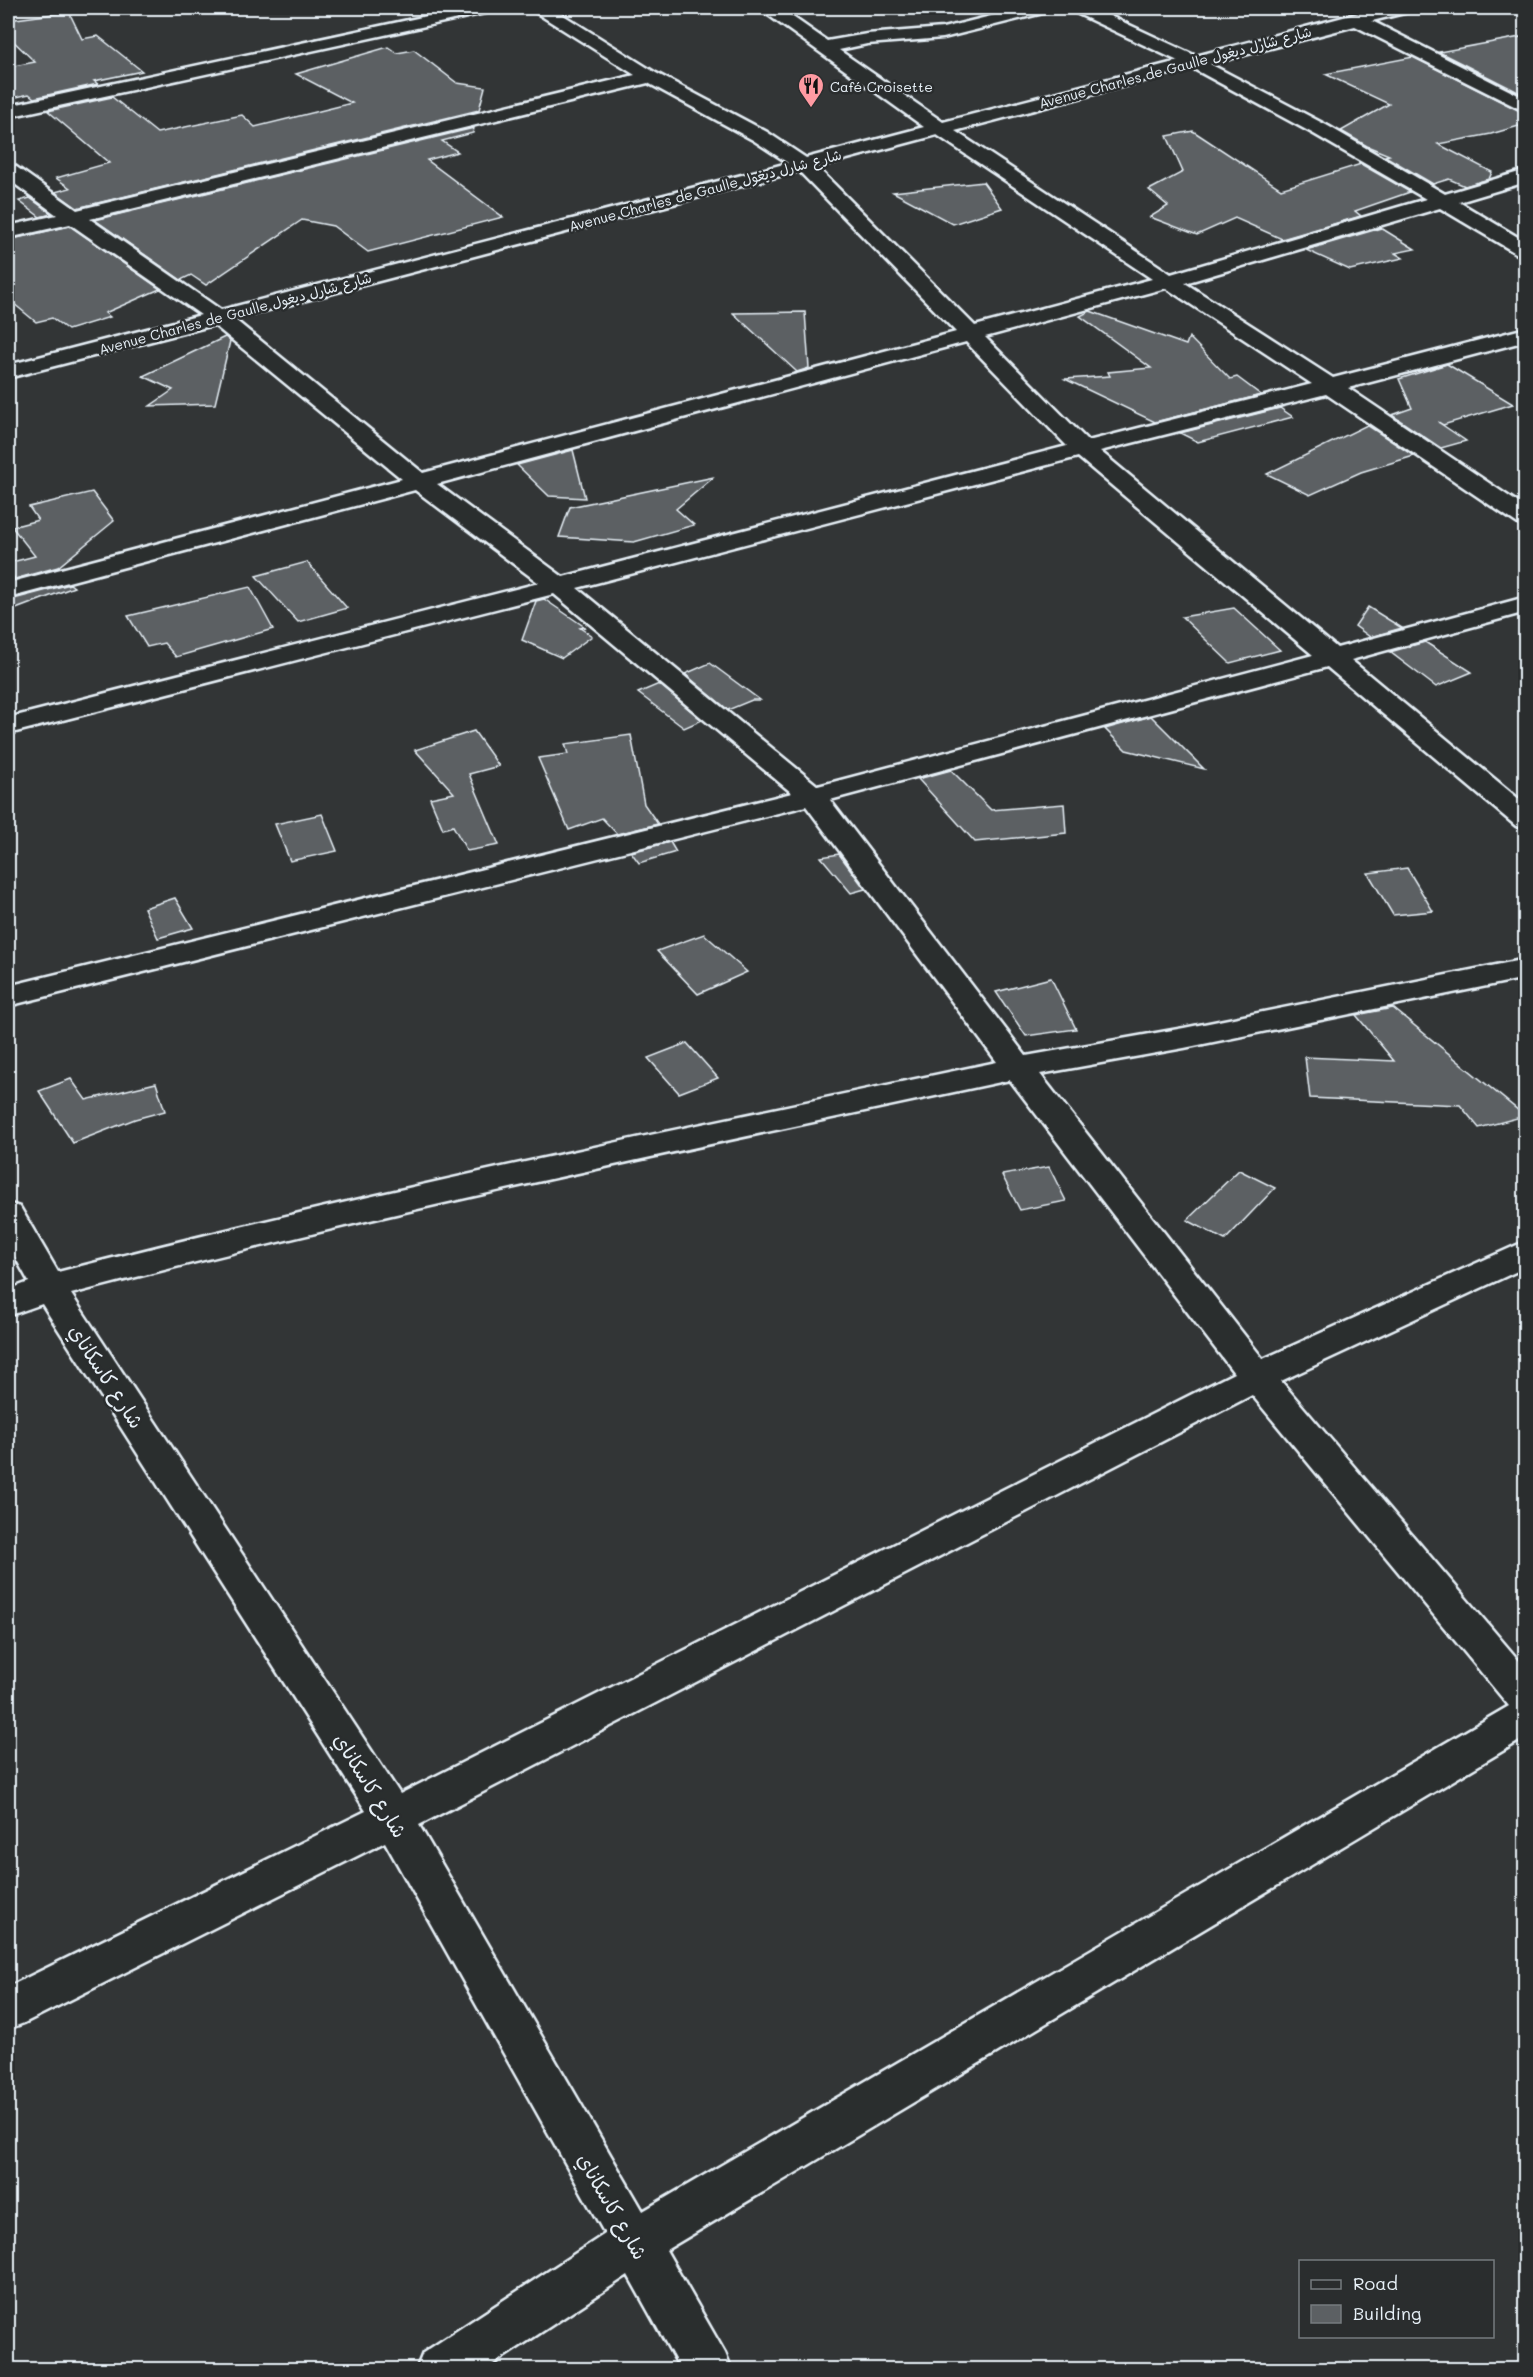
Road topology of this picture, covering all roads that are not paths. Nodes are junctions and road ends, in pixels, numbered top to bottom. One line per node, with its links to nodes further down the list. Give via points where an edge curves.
1 (485, 8): 12 (street)
2 (541, 8): 10 (street)
3 (770, 8): 8 (street)
4 (1041, 8): 8 (street, via 943,33 867,39)
5 (1080, 8): 9 (street)
6 (1402, 8): 7 (street, Avenue Charles de Gaulle شارع شارل ديغول)
7 (1355, 19): 9 (street, Avenue Charles de Gaulle شارع شارل ديغول); 11 (street)
8 (826, 47): 13 (street)
9 (1194, 62): 13 (street, Avenue Charles de Gaulle شارع شارل ديغول); 17 (street)
10 (650, 77): 14 (street, via 760,136); 18 (street)
11 (1526, 107)
12 (8, 112)
13 (940, 129): 14 (street, Avenue Charles de Gaulle شارع شارل ديغول); 21 (street)
14 (803, 164): 22 (street, Avenue Charles de Gaulle شارع شارل ديغول); 24 (street)
15 (8, 170): 18 (street)
16 (1526, 176): 17 (street)
17 (1443, 200): 20 (street); 21 (street)
18 (74, 216): 19 (street); 22 (street)
19 (8, 232)
20 (1526, 251)
21 (1166, 282): 24 (street); 26 (street)
22 (219, 318): 25 (street, Avenue Charles de Gaulle شارع شارل ديغول); 28 (street)
23 (1526, 334): 26 (street)
24 (969, 335): 27 (street); 28 (street)
25 (8, 372)
26 (1330, 386): 27 (street); 29 (street)
27 (1083, 448): 30 (street); 33 (street)
28 (420, 482): 30 (street); 31 (street)
29 (1526, 519)
30 (558, 585): 34 (street); 35 (street)
31 (8, 591)
32 (1526, 604): 33 (street)
33 (1334, 657): 35 (street); 36 (street)
34 (8, 726)
35 (813, 796): 38 (street); 39 (street)
36 (1526, 820)
37 (1526, 968): 39 (street)
38 (8, 996)
39 (1018, 1068): 42 (street, via 646,1147 183,1252); 44 (street)
40 (8, 1215): 42 (street, شارع كاسكاناي)
41 (1526, 1253): 44 (street)
42 (49, 1287): 43 (street); 47 (street, شارع كاسكاناي)
43 (8, 1304)
44 (1257, 1377): 45 (street); 47 (street)
45 (1526, 1698)
46 (1526, 1716): 49 (street)
47 (393, 1818): 48 (street); 49 (street, شارع كاسكاناي)
48 (8, 2009)
49 (634, 2243): 50 (street); 51 (street, شارع كاسكاناي)
50 (440, 2370)
51 (708, 2370)

